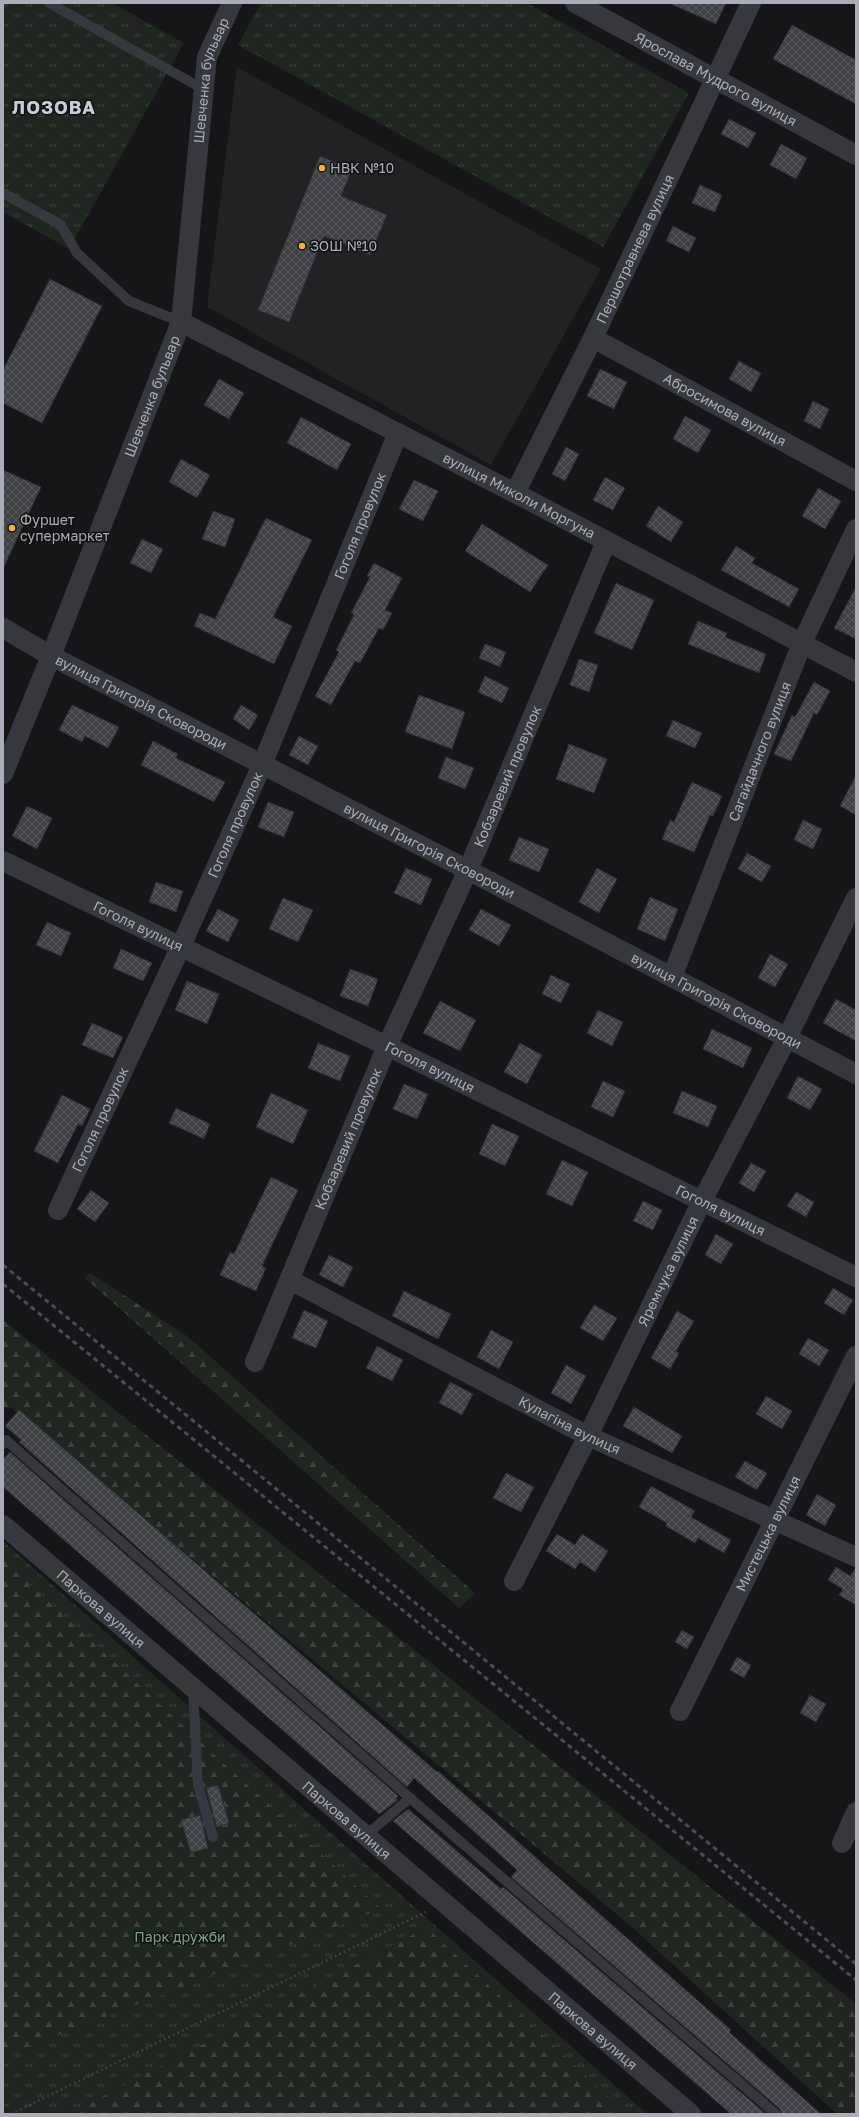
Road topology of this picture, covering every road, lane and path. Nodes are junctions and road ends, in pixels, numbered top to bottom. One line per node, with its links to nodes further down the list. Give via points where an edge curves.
1 (49, 3): 6 (lane)
2 (232, 3): 6 (street, Шевченка бульвар, via 206,57)
3 (575, 3): 5 (street, Ярослава Мудрого вулиця)
4 (750, 3): 5 (street, Першотравнева вулиця)
5 (716, 79): 7 (street, Ярослава Мудрого вулиця); 10 (street, Першотравнева вулиця)
6 (204, 89): 9 (street, Шевченка бульвар)
7 (856, 155)
8 (3, 193): 9 (lane, via 61,225 77,253 129,301)
9 (181, 322): 11 (street, вулиця Миколи Моргуна); 18 (street, Шевченка бульвар)
10 (593, 338): 12 (street, Абросимова вулиця); 13 (street, Першотравнева вулиця)
11 (398, 433): 13 (street, вулиця Миколи Моргуна); 20 (street, Гоголя провулок)
12 (856, 481)
13 (515, 493): 15 (street, вулиця Миколи Моргуна)
14 (856, 529): 17 (street, Сагайдачного вулиця)
15 (606, 542): 17 (street, вулиця Миколи Моргуна); 23 (street, Кобзаревий провулок)
16 (3, 628): 18 (street, вулиця Григорія Сковороди)
17 (802, 643): 19 (street, вулиця Миколи Моргуна); 26 (street, Сагайдачного вулиця)
18 (51, 656): 20 (street, вулиця Григорія Сковороди); 21 (street, Шевченка бульвар)
19 (856, 672)
20 (262, 765): 23 (street, вулиця Григорія Сковороди); 25 (street, Гоголя провулок)
21 (3, 774)
22 (3, 861): 25 (street, Гоголя вулиця)
23 (468, 870): 26 (street, вулиця Григорія Сковороди); 28 (street, Кобзаревий провулок)
24 (856, 898): 27 (street, Яремчука вулиця)
25 (181, 946): 28 (street, Гоголя вулиця); 31 (street, Гоголя провулок)
26 (672, 977): 27 (street, вулиця Григорія Сковороди)
27 (787, 1038): 29 (street, вулиця Григорія Сковороди); 30 (street, Яремчука вулиця)
28 (387, 1046): 30 (street, Гоголя вулиця); 33 (street, Кобзаревий провулок)
29 (856, 1074)
30 (702, 1200): 32 (street, Гоголя вулиця); 36 (street, Яремчука вулиця)
31 (58, 1210)
32 (856, 1277)
33 (290, 1280): 35 (street, Кобзаревий провулок); 36 (street, Кулагіна вулиця)
34 (856, 1356): 38 (street, Мистецька вулиця)
35 (255, 1362)
36 (588, 1436): 38 (street, Кулагіна вулиця); 41 (street, Яремчука вулиця)
37 (3, 1444): 44 (lane, via 6,1440)
38 (775, 1520): 40 (street, Кулагіна вулиця); 43 (street, Мистецька вулиця)
39 (3, 1525): 42 (street, Паркова вулиця)
40 (856, 1557)
41 (514, 1581)
42 (192, 1688): 46 (street, Паркова вулиця); 47 (lane, via 198,1785)
43 (680, 1711)
44 (410, 1798): 46 (lane); 52 (lane)
45 (856, 1812): 48 (street)
46 (365, 1836): 49 (street, Паркова вулиця)
47 (213, 1837)
48 (842, 1843)
49 (442, 1905): 50 (path); 51 (street, Паркова вулиця)
50 (11, 2114)
51 (691, 2114)
52 (776, 2114)

